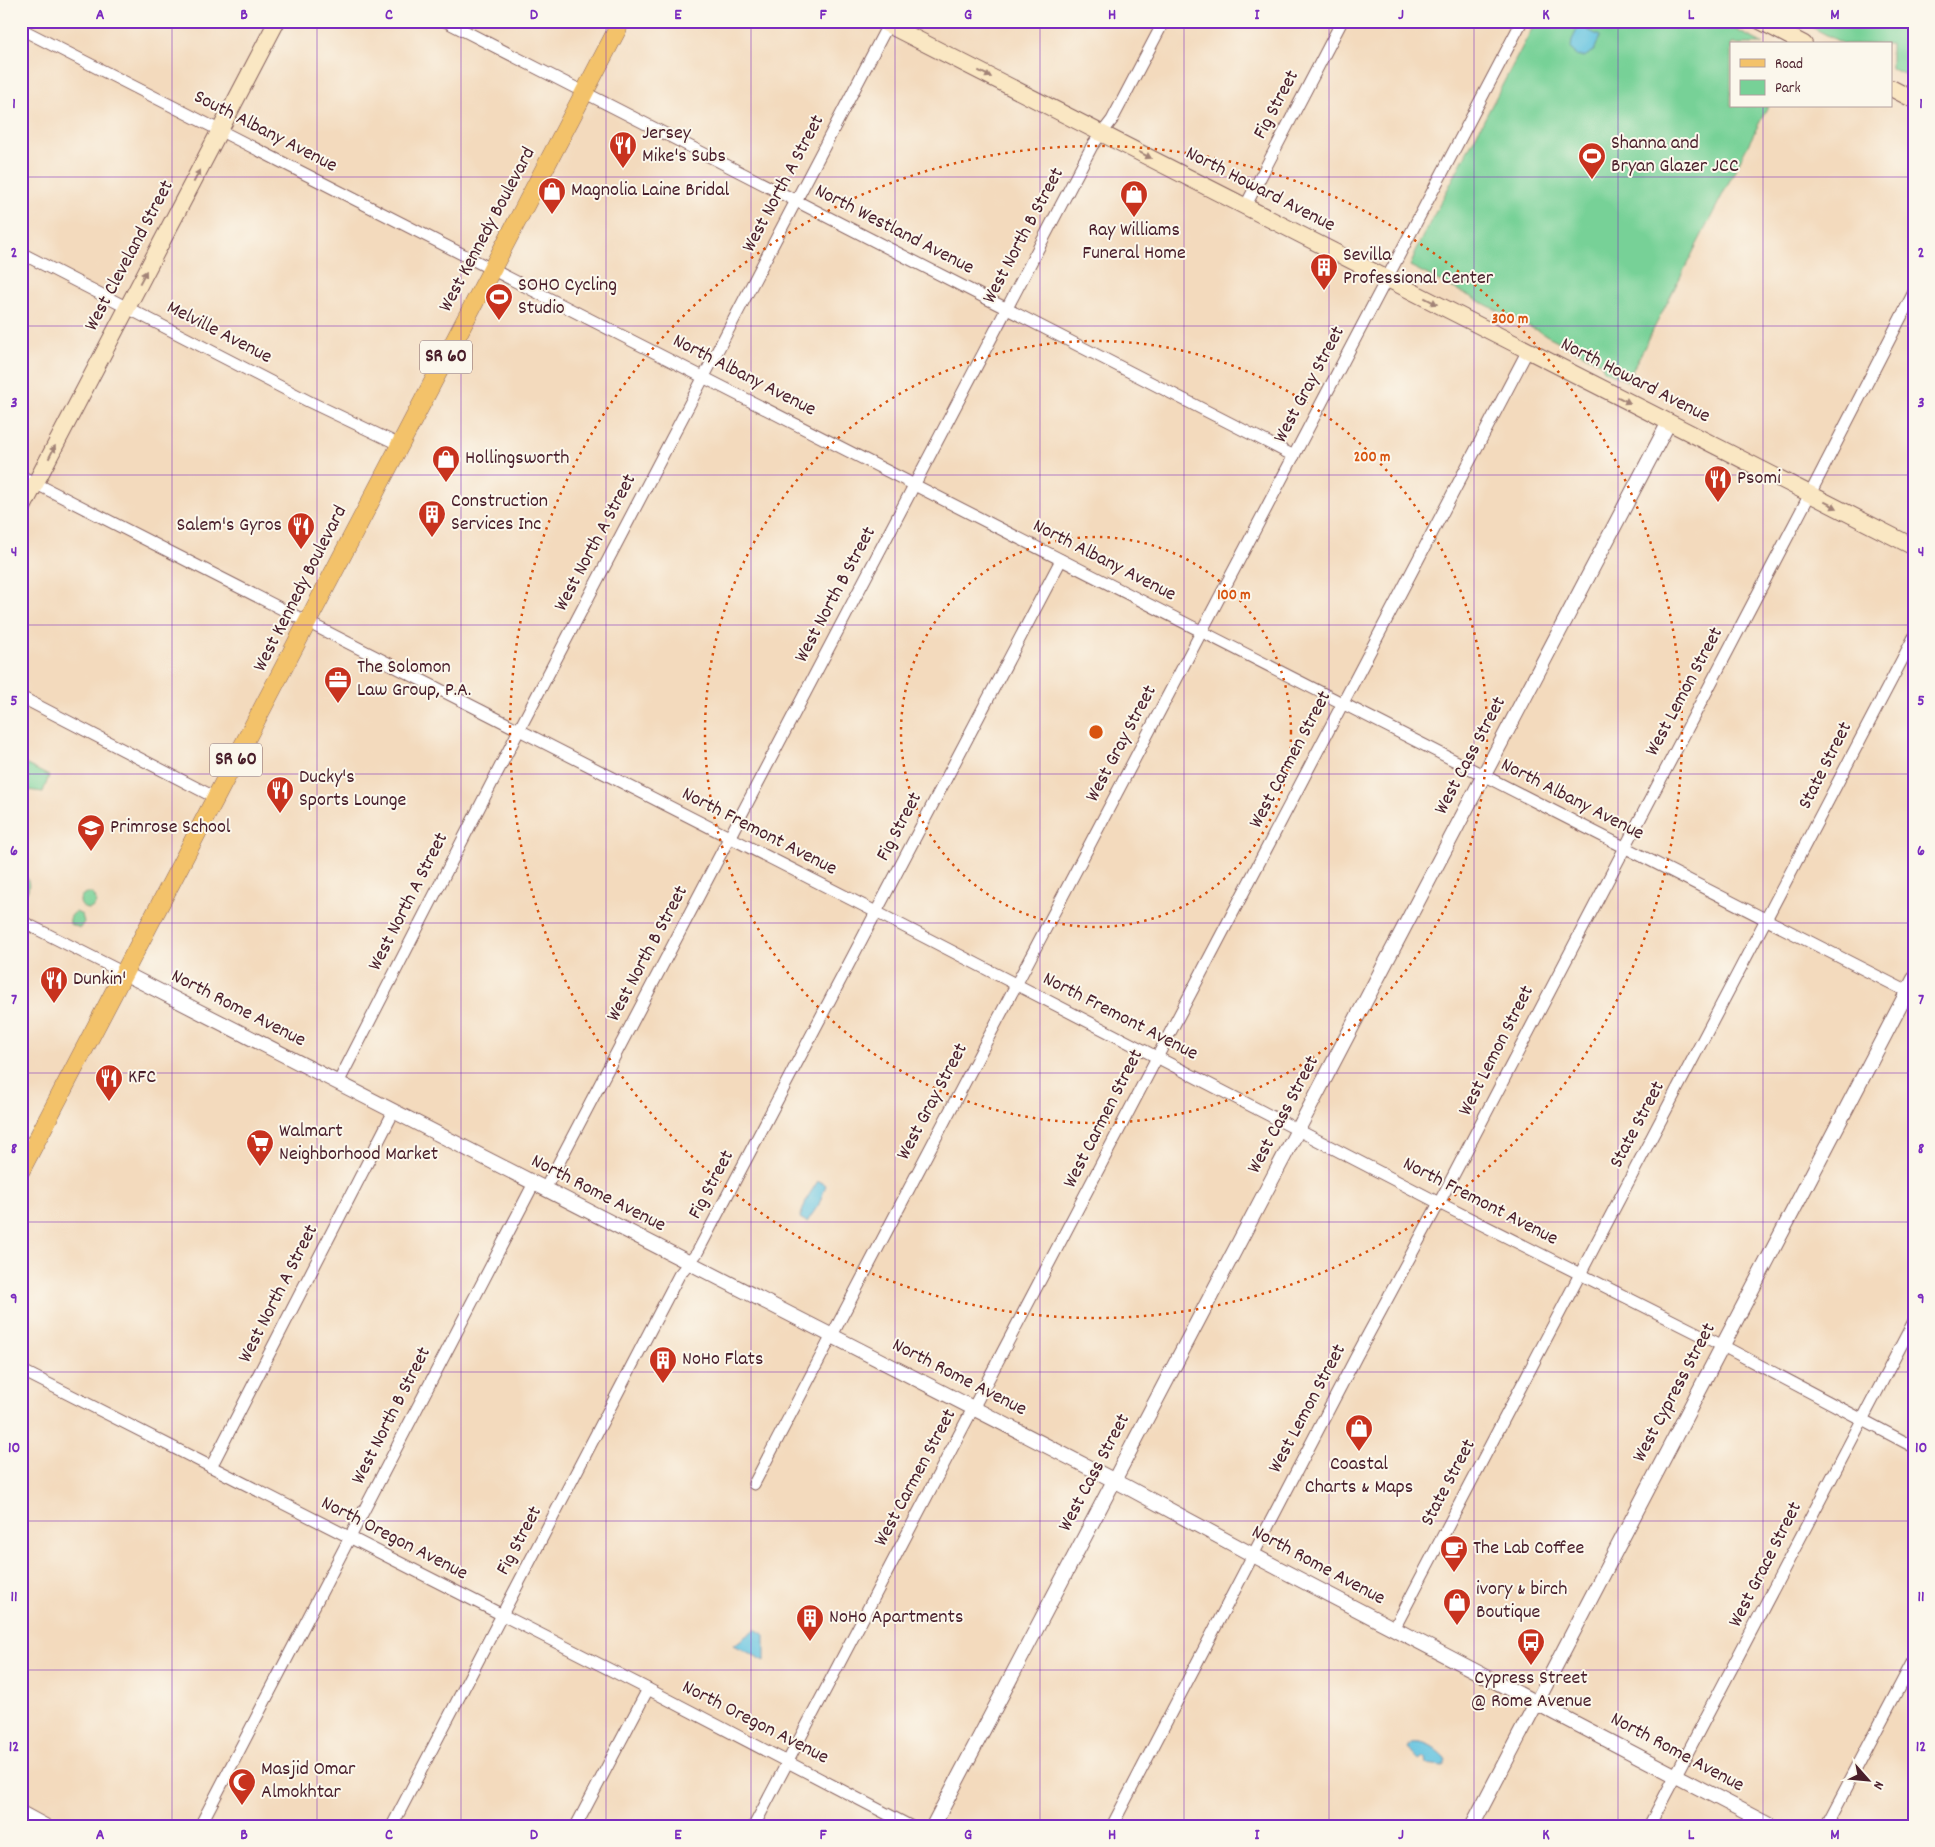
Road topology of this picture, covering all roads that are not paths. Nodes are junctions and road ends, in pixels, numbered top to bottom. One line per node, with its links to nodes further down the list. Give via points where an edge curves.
1 (277, 21): 14 (main road, West Cleveland Street)
2 (445, 21): 12 (street, North Westland Avenue)
3 (1164, 21): 15 (street, West North B Street)
4 (1342, 21): 17 (street, Fig Street)
5 (1522, 21): 20 (street, West Gray Street)
6 (1760, 21): 10 (main road)
7 (886, 22): 15 (main road, North Howard Avenue, one-way to 15); 16 (street, West North A Street)
8 (621, 23): 12 (main road, West Kennedy Boulevard / SR 60)
9 (21, 29): 14 (street, South Albany Avenue)
10 (1800, 42)
11 (1892, 89): 13 (main road)
12 (584, 91): 16 (street, North Westland Avenue); 19 (main road, West Kennedy Boulevard / SR 60)
13 (1914, 100)
14 (220, 131): 19 (street, South Albany Avenue); 22 (main road, West Cleveland Street, one-way to 14)
15 (1102, 134): 17 (main road, North Howard Avenue, one-way to 17); 23 (street, West North B Street, via 1092,146)
16 (796, 201): 23 (street, North Westland Avenue); 25 (street, West North A Street)
17 (1245, 207): 20 (main road, North Howard Avenue)
18 (21, 253): 22 (street, Melville Avenue)
19 (492, 269): 25 (street, North Albany Avenue); 27 (main road, West Kennedy Boulevard / SR 60)
20 (1387, 278): 24 (main road, North Howard Avenue, one-way to 24); 28 (street, West Gray Street)
21 (1914, 292): 31 (street, West Lemon Street)
22 (128, 307): 27 (street, Melville Avenue); 29 (main road, West Cleveland Street, one-way to 22)
23 (1007, 308): 28 (street, North Westland Avenue); 30 (street, West North B Street)
24 (1528, 350): 26 (main road, North Howard Avenue, one-way to 26); 39 (street, West Carmen Street)
25 (704, 377): 30 (street, North Albany Avenue); 40 (street, West North A Street)
26 (1669, 422): 31 (main road, North Howard Avenue); 41 (street, West Cass Street)
27 (400, 445): 35 (main road, West Kennedy Boulevard / SR 60)
28 (1294, 456): 36 (street, West Gray Street)
29 (28, 480): 32 (main road, West Cleveland Street); 35 (street, North Fremont Avenue)
30 (915, 485): 34 (street, North Albany Avenue); 43 (street, West North B Street)
31 (1810, 494): 33 (main road, North Howard Avenue, one-way to 33); 44 (street, West Lemon Street)
32 (21, 511)
33 (1914, 547)
34 (1061, 560): 36 (street, North Albany Avenue); 45 (street, Fig Street)
35 (308, 621): 40 (street, North Fremont Avenue); 42 (main road, West Kennedy Boulevard / SR 60)
36 (1202, 632): 39 (street, North Albany Avenue); 50 (street, West Gray Street)
37 (1914, 637): 46 (street, State Street)
38 (21, 697): 42 (street)
39 (1342, 704): 41 (street, North Albany Avenue); 52 (street, West Carmen Street)
40 (519, 730): 43 (street, North Fremont Avenue); 53 (street, West North A Street)
41 (1483, 776): 44 (street, North Albany Avenue); 55 (street, West Cass Street)
42 (216, 798): 48 (main road, West Kennedy Boulevard / SR 60)
43 (730, 838): 45 (street, North Fremont Avenue); 58 (street, West North B Street)
44 (1624, 847): 46 (street, North Albany Avenue); 59 (street, West Lemon Street)
45 (876, 912): 50 (street, North Fremont Avenue); 60 (street, Fig Street, via 697,1253)
46 (1767, 920): 51 (street, North Albany Avenue); 61 (street, State Street)
47 (21, 921): 48 (street)
48 (124, 973): 53 (street, North Rome Avenue); 56 (main road, West Kennedy Boulevard / SR 60)
49 (1914, 979): 51 (street, West Cypress Street)
50 (1016, 985): 52 (street, North Fremont Avenue); 63 (street, West Gray Street)
51 (1910, 994): 64 (street, West Cypress Street)
52 (1157, 1057): 55 (street, North Fremont Avenue); 66 (street, West Carmen Street)
53 (338, 1083): 54 (street, North Rome Avenue)
54 (394, 1111): 58 (street, North Rome Avenue); 69 (street, West North A Street)
55 (1299, 1130): 59 (street, North Fremont Avenue); 70 (street, West Cass Street)
56 (27, 1143): 57 (main road, West Kennedy Boulevard / SR 60)
57 (21, 1170)
58 (540, 1186): 60 (street, North Rome Avenue); 72 (street, West North B Street)
59 (1439, 1203): 61 (street, North Fremont Avenue); 73 (street, West Lemon Street)
60 (689, 1262): 63 (street, North Rome Avenue); 74 (street, Fig Street, via 679,1275)
61 (1581, 1274): 64 (street, North Fremont Avenue); 75 (street, State Street)
62 (1914, 1321): 67 (street, West Grace Street)
63 (831, 1335): 66 (street, North Rome Avenue); 71 (street, West Gray Street)
64 (1723, 1346): 67 (street, North Fremont Avenue); 78 (street, West Cypress Street)
65 (21, 1370): 69 (street, North Oregon Avenue)
66 (974, 1408): 70 (street, North Rome Avenue); 79 (street, West Carmen Street)
67 (1862, 1420): 68 (street, North Fremont Avenue); 80 (street, West Grace Street)
68 (1914, 1447)
69 (211, 1467): 72 (street, North Oregon Avenue)
70 (1114, 1480): 73 (street, North Rome Avenue); 88 (street, West Cass Street)
71 (754, 1484)
72 (349, 1538): 74 (street, North Oregon Avenue); 83 (street, West North B Street)
73 (1253, 1555): 75 (street, North Rome Avenue); 89 (street, West Lemon Street)
74 (503, 1615): 77 (street, North Oregon Avenue); 84 (street, Fig Street)
75 (1394, 1629): 78 (street, North Rome Avenue)
76 (1914, 1659): 93 (street)
77 (648, 1688): 79 (street, North Oregon Avenue); 85 (street)
78 (1536, 1703): 80 (street, North Rome Avenue); 90 (street, West Cypress Street)
79 (788, 1761): 86 (street, West Carmen Street); 87 (street, North Oregon Avenue)
80 (1676, 1775): 91 (street, West Grace Street); 92 (street, North Rome Avenue)
81 (21, 1813): 82 (street)
82 (45, 1826)
83 (200, 1826)
84 (392, 1826)
85 (576, 1826)
86 (754, 1826)
87 (910, 1826)
88 (933, 1826)
89 (1112, 1826)
90 (1472, 1826)
91 (1649, 1826)
92 (1772, 1826)
93 (1826, 1826)

